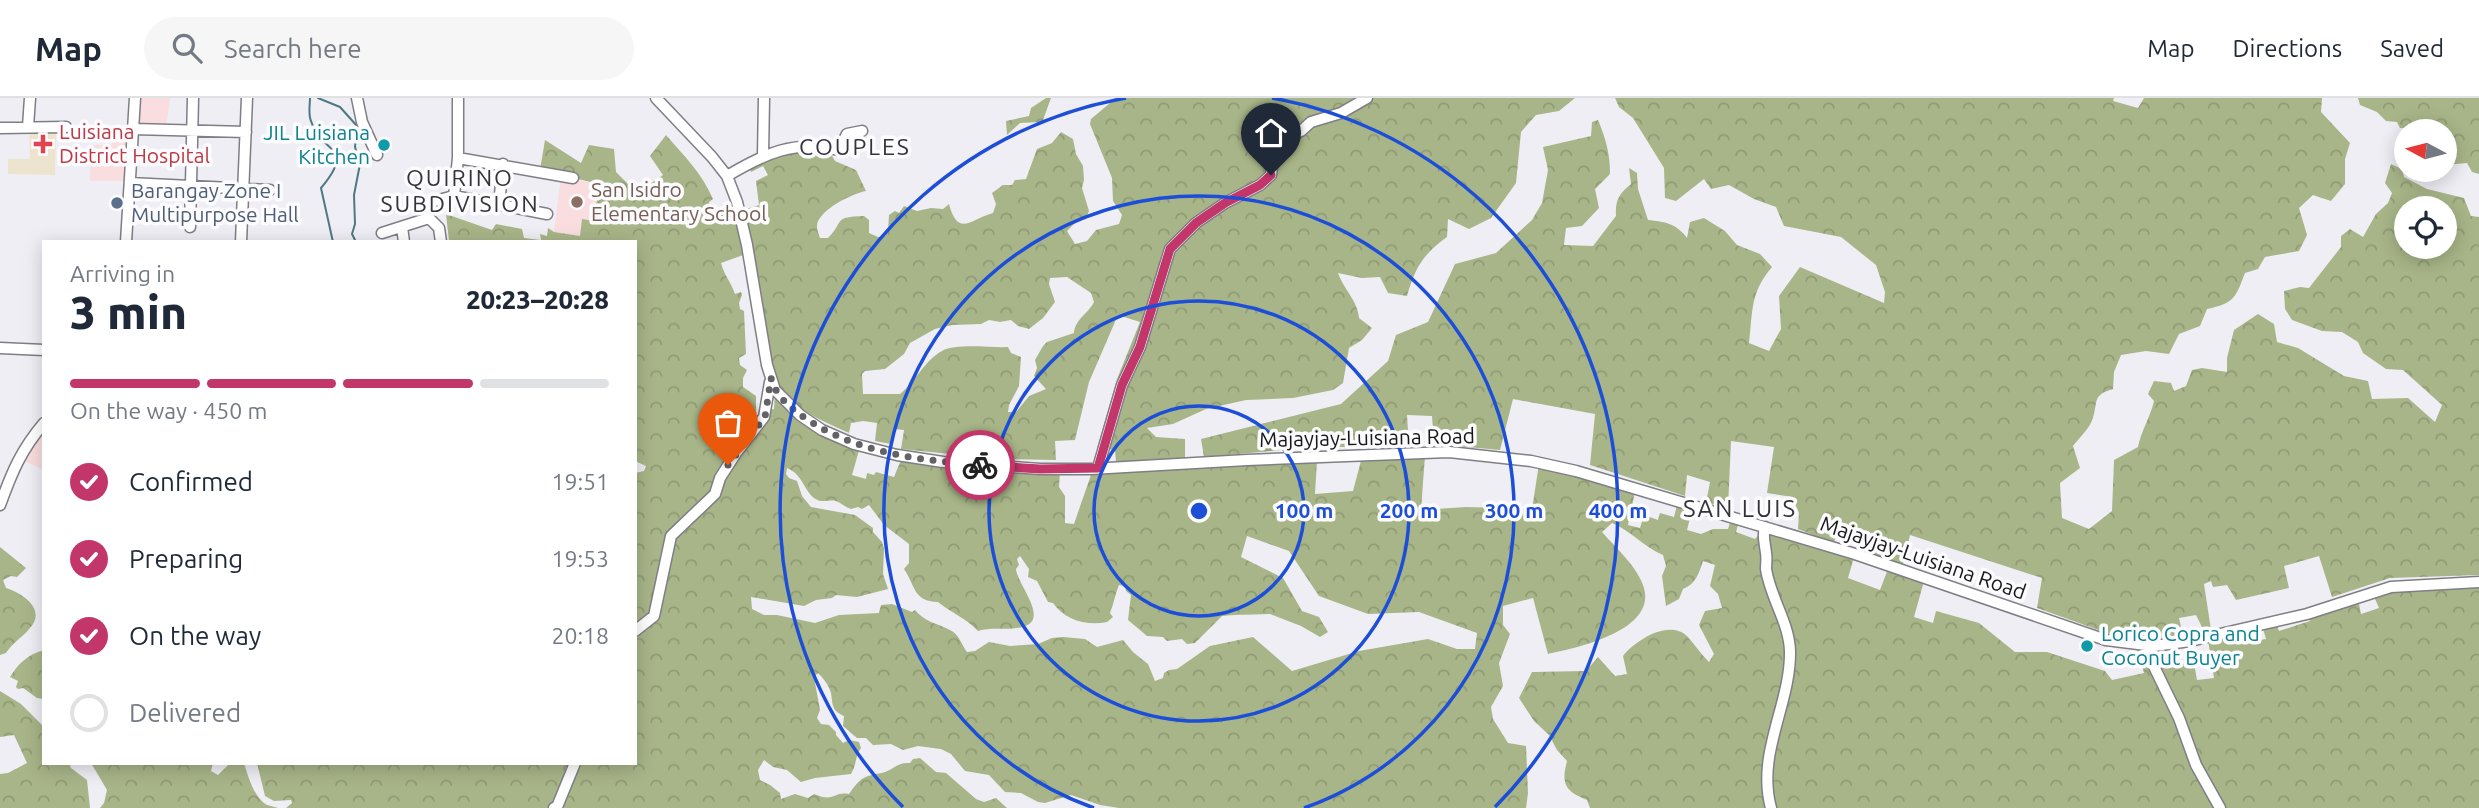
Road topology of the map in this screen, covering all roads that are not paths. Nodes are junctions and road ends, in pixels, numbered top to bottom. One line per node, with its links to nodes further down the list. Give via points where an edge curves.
1 (30, 98): 10 (street)
2 (135, 98): 13 (street)
3 (193, 98): 14 (street)
4 (247, 98): 16 (street)
5 (357, 98): 17 (street)
6 (458, 98): 19 (street)
7 (656, 98): 21 (street, Majayjay-Luisiana Road)
8 (764, 98): 18 (street)
9 (1367, 98): 42 (street, via 1275,142 1271,175 1196,223 1170,249)
10 (28, 127): 11 (street); 12 (street)
11 (66, 127)
12 (0, 128)
13 (133, 129): 14 (street); 23 (street)
14 (191, 130): 16 (street); 24 (street)
15 (862, 131): 18 (street, via 847,134 839,150 806,145)
16 (246, 132): 25 (street)
17 (377, 155)
18 (763, 155): 21 (street)
19 (458, 158): 20 (street); 27 (street)
20 (503, 164): 22 (street); 28 (street)
21 (727, 176): 40 (street, Majayjay-Luisiana Road, via 747,245)
22 (573, 178)
23 (130, 183): 24 (street); 34 (street)
24 (191, 184): 25 (street); 31 (street)
25 (244, 188): 26 (street); 35 (street)
26 (270, 190)
27 (454, 196): 28 (street); 30 (street, via 427,203)
28 (499, 205): 29 (street)
29 (547, 214)
30 (429, 218): 32 (street); 37 (street, via 439,228)
31 (190, 227)
32 (402, 227): 33 (street); 36 (street)
33 (382, 233)
34 (127, 240)
35 (241, 240)
36 (404, 240)
37 (441, 240)
38 (0, 348): 39 (street)
39 (42, 349)
40 (771, 378): 42 (street, Majayjay-Luisiana Road, via 775,390 800,415 854,444 943,462); 46 (street, via 765,417 736,453 715,494 671,536 654,616)
41 (42, 425): 43 (street, via 13,468)
42 (1098, 468): 44 (street, Majayjay-Luisiana Road, via 1449,452 1484,455 1576,471)
43 (0, 505)
44 (1765, 527): 47 (street, Majayjay-Luisiana Road, via 2106,640); 50 (street, via 1766,570 1790,649 1772,734 1766,789)
45 (2479, 582): 47 (street, Majayjay-Luisiana Road, via 2390,587 2308,614 2190,641)
46 (637, 629)
47 (2144, 646): 51 (street)
48 (574, 765): 49 (street)
49 (554, 808)
50 (1771, 808)
51 (2220, 808)

